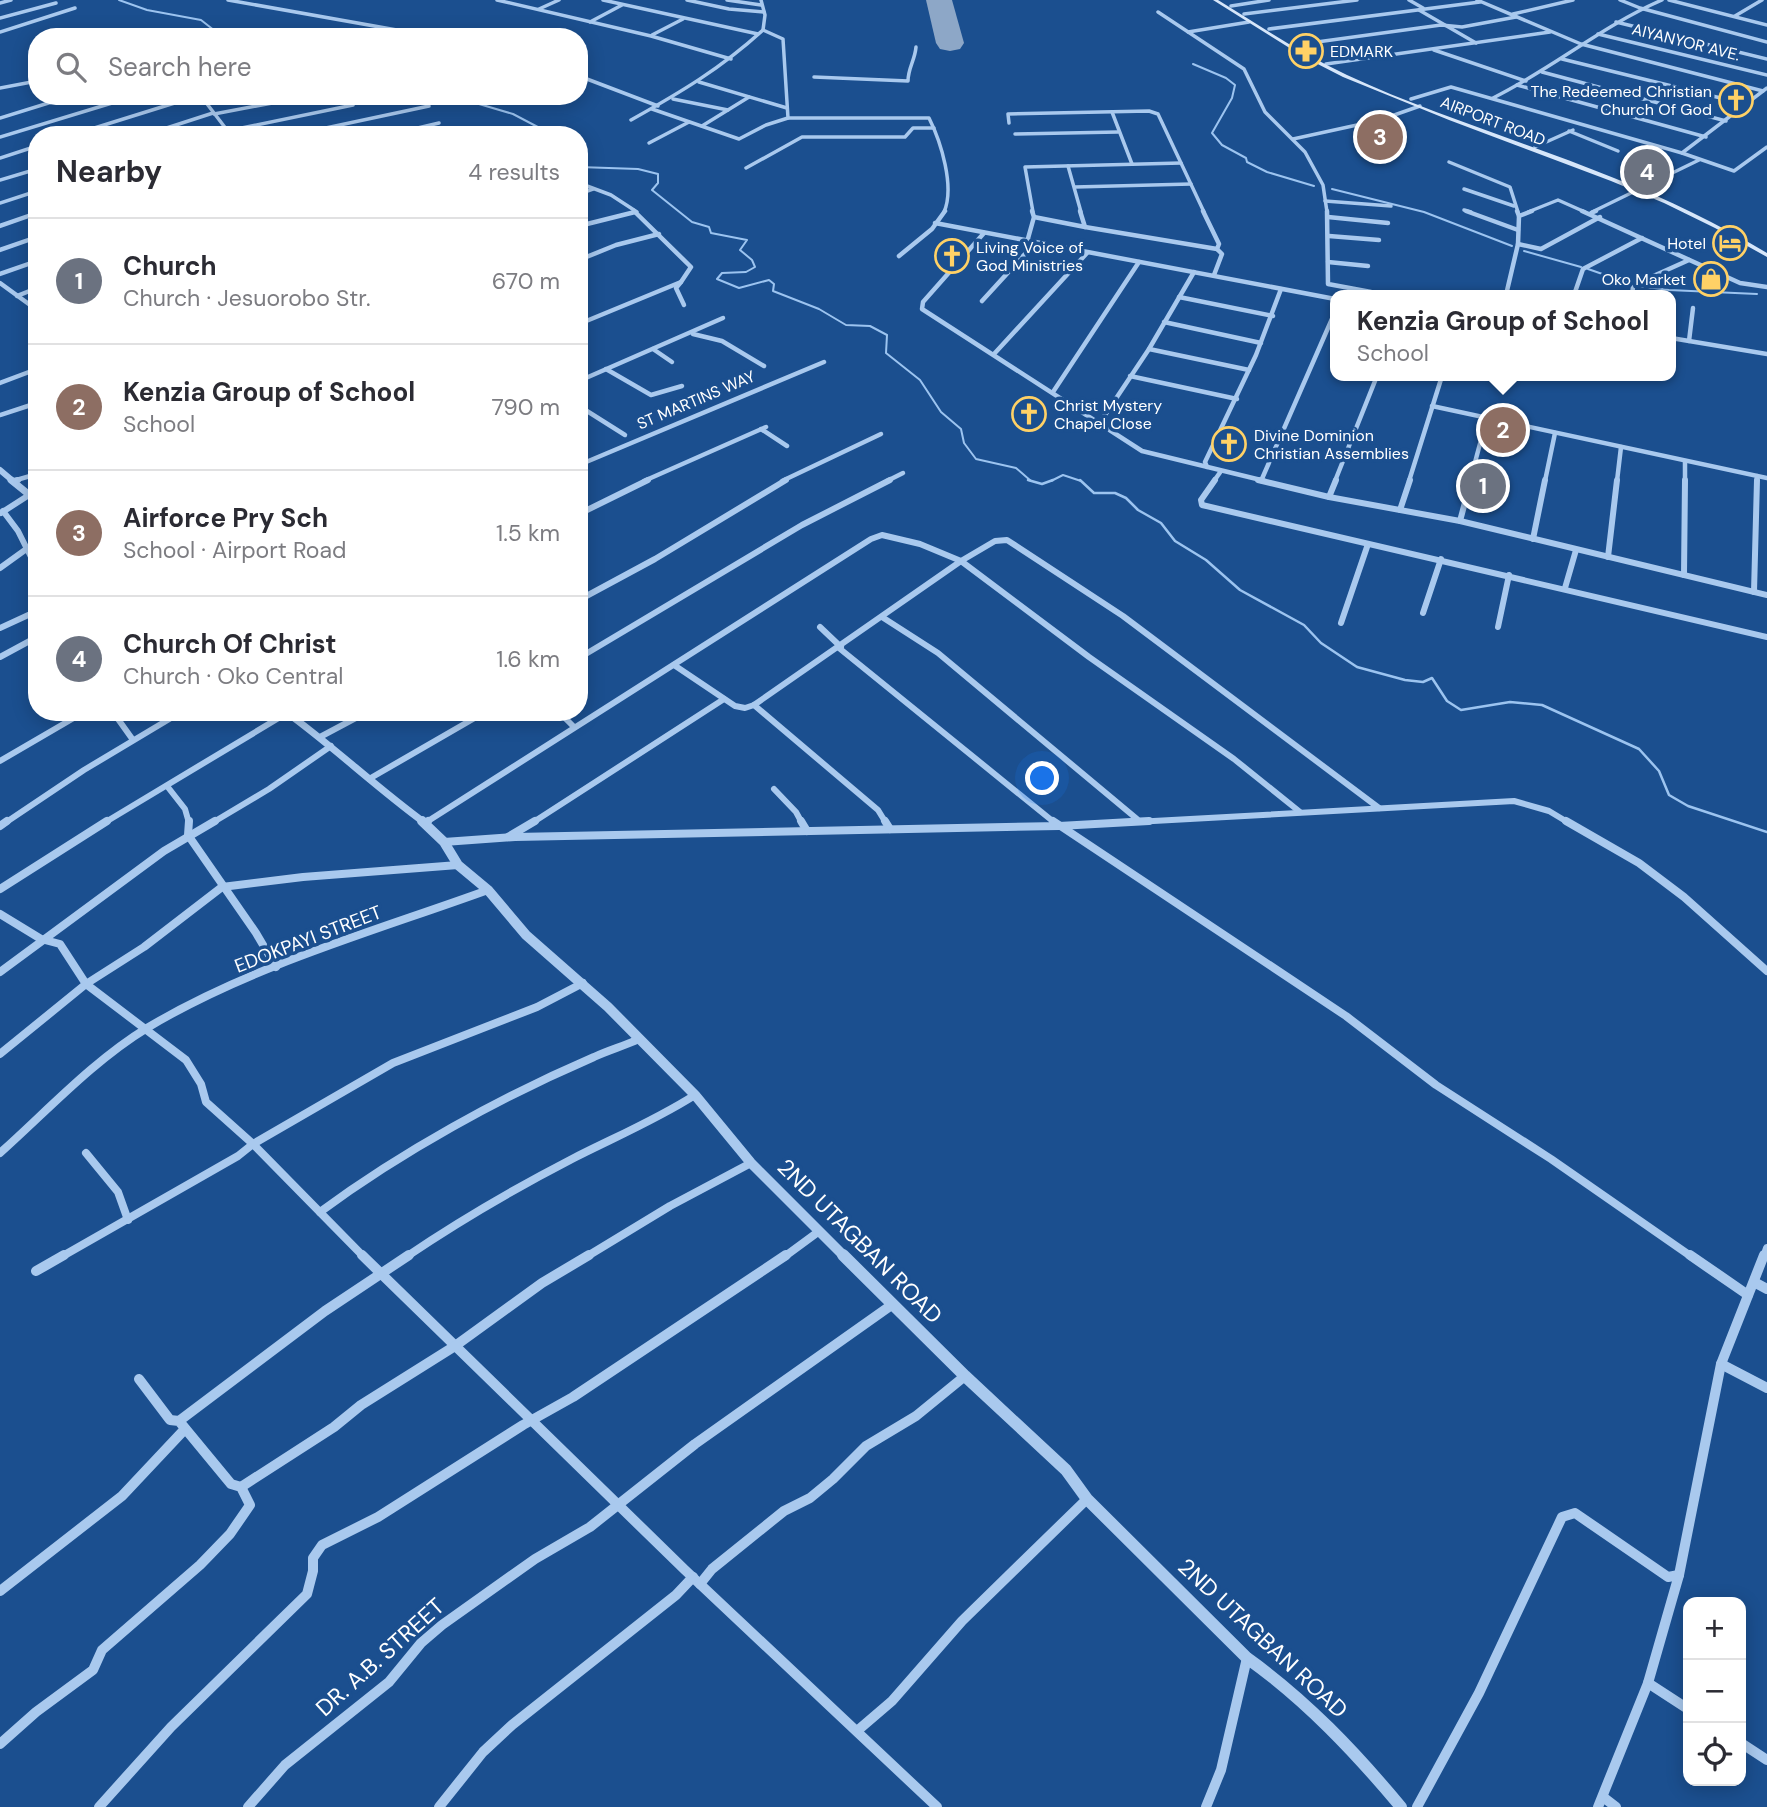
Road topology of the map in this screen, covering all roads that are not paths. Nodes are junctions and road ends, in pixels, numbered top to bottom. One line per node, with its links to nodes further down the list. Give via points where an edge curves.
1 (11, 0): 22 (street)
2 (228, 0): 43 (street)
3 (497, 0): 24 (street)
4 (515, 0): 24 (street)
5 (559, 0): 30 (street)
6 (603, 0): 25 (street)
7 (687, 0): 31 (street)
8 (727, 0): 21 (street)
9 (1215, 0): 39 (main road, AIRPORT ROAD)
10 (1222, 0): 26 (main road, AIRPORT ROAD)
11 (1269, 0): 26 (street)
12 (1357, 0): 33 (street)
13 (1409, 0): 28 (street)
14 (1488, 0): 20 (street)
15 (1573, 0): 34 (street)
16 (1620, 0): 29 (street)
17 (1662, 0): 29 (street)
18 (1669, 0): 35 (street)
19 (1762, 0): 35 (street)
20 (1479, 1): 28 (street); 34 (street)
21 (761, 2): 31 (street)
22 (0, 3)
23 (56, 3): 36 (street)
24 (509, 3): 30 (street)
25 (622, 4): 37 (street); 38 (street)
26 (1231, 6): 33 (main road, AIRPORT ROAD)
27 (75, 8): 46 (street)
28 (1421, 9): 42 (street); 44 (street)
29 (1640, 9): 40 (street); 52 (street)
30 (538, 10): 38 (street)
31 (764, 12): 45 (street)
32 (1158, 12): 47 (street)
33 (1244, 14): 44 (main road, AIRPORT ROAD)
34 (1514, 16): 42 (street); 48 (street)
35 (1735, 16): 41 (street)
36 (0, 18)
37 (683, 19): 50 (street); 51 (street)
38 (590, 22): 51 (street)
39 (1249, 22): 47 (street); 85 (main road, AIRPORT ROAD, via 1335,71)
40 (1616, 22): 49 (street); 60 (street)
41 (1767, 25)
42 (1446, 26): 53 (street); 55 (street)
43 (385, 28)
44 (1269, 29): 55 (main road, AIRPORT ROAD)
45 (763, 30): 50 (street); 86 (street, via 783,39)
46 (0, 32)
47 (1188, 32): 119 (street, via 1244,69 1265,112)
48 (1552, 32): 53 (street); 54 (street)
49 (1598, 33): 54 (street); 63 (street, AIYANYOR AVE.)
50 (758, 34): 58 (street)
51 (651, 36): 58 (street)
52 (1767, 42)
53 (1476, 43): 57 (street)
54 (1581, 44): 59 (street); 71 (street)
55 (1295, 45): 61 (main road, AIRPORT ROAD)
56 (916, 47): 64 (street, via 908,81)
57 (1431, 48): 61 (street); 66 (street)
58 (731, 59): 68 (street)
59 (1562, 59): 62 (street); 76 (street)
60 (1767, 59)
61 (1326, 64): 75 (main road, AIRPORT ROAD)
62 (1542, 72): 66 (street); 95 (street)
63 (1767, 75)
64 (814, 77)
65 (588, 79): 84 (street)
66 (1528, 81): 69 (street)
67 (28, 82): 70 (street)
68 (699, 82): 72 (street); 84 (street)
69 (1517, 85): 73 (street); 118 (street)
70 (0, 88)
71 (1765, 90): 76 (street)
72 (749, 97): 86 (street); 89 (street)
73 (1493, 98): 75 (street, via 1448,87); 100 (street)
74 (673, 99): 89 (street)
75 (1411, 99): 121 (main road, AIRPORT ROAD)
76 (1745, 104): 95 (street)
77 (42, 105): 92 (street)
78 (105, 105): 101 (street)
79 (170, 105): 103 (street)
80 (206, 105): 91 (street)
81 (259, 105): 91 (street)
82 (353, 105): 107 (street)
83 (429, 106): 108 (street)
84 (658, 106): 87 (street)
85 (1420, 106): 119 (street); 140 (main road, AIRPORT ROAD)
86 (787, 108): 93 (street)
87 (652, 109): 94 (street); 96 (street)
88 (91, 110): 102 (street)
89 (728, 110): 110 (street)
90 (1112, 112): 99 (street, via 1008,114); 115 (street); 129 (street, via 1158,114)
91 (213, 113): 105 (street); 106 (street)
92 (0, 118)
93 (788, 118): 110 (street, via 738,139); 112 (street, via 925,117)
94 (631, 120)
95 (1726, 121): 118 (street)
96 (689, 122): 110 (street); 120 (street)
97 (114, 123): 104 (street)
98 (439, 123): 109 (street)
99 (1009, 123)
100 (1583, 125): 114 (street); 125 (street)
101 (36, 126)
102 (37, 126)
103 (102, 126)
104 (104, 126)
105 (173, 126)
106 (223, 126)
107 (256, 126)
108 (335, 126)
109 (426, 126)
110 (702, 126)
111 (28, 128): 117 (street)
112 (934, 128): 132 (street, via 912,129 905,137 802,137); 155 (street, via 948,196)
113 (28, 129): 117 (street)
114 (1569, 131): 121 (street); 124 (street)
115 (1118, 132): 116 (street); 130 (street)
116 (1015, 134)
117 (0, 137)
118 (1706, 137): 125 (street)
119 (1293, 139): 143 (street, via 1323,185)
120 (649, 143)
121 (1535, 147): 140 (main road, AIRPORT ROAD)
122 (28, 149): 126 (street)
123 (1766, 150): 127 (street, via 1734,171)
124 (1618, 151)
125 (1682, 153): 127 (street)
126 (0, 157)
127 (1699, 160): 140 (street)
128 (1449, 162): 146 (street, via 1510,187)
129 (1181, 163): 130 (street); 135 (street)
130 (1132, 164): 131 (street)
131 (1068, 166): 137 (street); 152 (street, via 1024,169)
132 (746, 168)
133 (28, 172): 134 (street)
134 (0, 180)
135 (1191, 184): 137 (street); 170 (street, via 1219,244)
136 (588, 187): 138 (street)
137 (1075, 187): 159 (street)
138 (593, 189): 141 (street); 148 (street, via 611,194)
139 (1464, 189): 146 (street)
140 (1639, 189): 149 (street); 172 (main road, AIRPORT ROAD); 174 (main road, AIRPORT ROAD)
141 (588, 191)
142 (28, 194): 144 (street)
143 (1325, 201): 145 (street); 153 (street)
144 (0, 203)
145 (1391, 206)
146 (1514, 206): 151 (street)
147 (1464, 210): 160 (street)
148 (635, 212): 157 (street); 161 (street)
149 (1591, 213): 151 (street, via 1554,201); 154 (street)
150 (28, 216): 158 (street)
151 (1518, 216): 160 (street)
152 (1034, 217): 159 (street); 167 (street)
153 (1328, 217): 156 (street); 163 (street)
154 (1600, 217): 164 (street); 169 (street, via 1541,249)
155 (935, 223): 162 (street); 176 (street)
156 (1388, 223)
157 (588, 224)
158 (0, 226)
159 (1085, 227): 170 (street)
160 (1518, 230): 169 (street)
161 (659, 233): 175 (street); 185 (street, via 691,267)
162 (984, 233): 167 (street); 214 (street, via 921,306)
163 (1329, 236): 166 (street); 179 (street)
164 (1642, 238): 177 (street); 192 (street, via 1583,268)
165 (28, 240): 171 (street)
166 (1379, 240)
167 (1027, 242): 168 (street)
168 (1035, 243): 173 (street); 199 (street)
169 (1518, 244): 191 (street)
170 (1217, 249): 184 (street, via 1222,254)
171 (0, 250)
172 (1767, 250)
173 (1087, 253): 178 (street); 214 (street)
174 (1767, 255)
175 (588, 256)
176 (899, 256)
177 (1689, 260): 187 (street, via 1745,285); 193 (street, via 1640,282)
178 (1139, 262): 182 (street); 228 (street)
179 (1328, 262): 181 (street); 190 (street, via 1328,284)
180 (28, 264): 183 (street)
181 (1368, 266)
182 (1194, 272): 184 (street); 197 (street)
183 (0, 274)
184 (1214, 275): 189 (street)
185 (681, 282): 201 (street, via 676,288); 205 (street)
186 (0, 283): 188 (street)
187 (1767, 287)
188 (7, 288): 194 (street); 196 (street)
189 (1281, 289): 198 (street); 203 (street)
190 (1360, 290)
191 (1507, 290)
192 (1576, 290)
193 (1633, 290)
194 (0, 291)
195 (28, 292): 196 (street)
196 (17, 296): 200 (street)
197 (1179, 297): 203 (street); 206 (street)
198 (1330, 298)
199 (982, 301)
200 (28, 304)
201 (684, 305)
202 (1693, 308): 210 (street)
203 (1273, 316): 211 (street)
204 (723, 318): 208 (street)
205 (588, 320)
206 (1164, 322): 211 (street); 213 (street)
207 (1330, 323): 251 (street)
208 (689, 334): 212 (street); 218 (street, via 719,339)
209 (1676, 339): 210 (street)
210 (1689, 341): 215 (street)
211 (1261, 343): 220 (street)
212 (653, 349): 216 (street); 219 (street)
213 (1149, 349): 220 (street); 222 (street)
214 (994, 354): 228 (street)
215 (1767, 354)
216 (672, 362)
217 (824, 362): 241 (street, ST MARTINS WAY)
218 (764, 366)
219 (606, 369): 223 (street); 227 (street, via 651,395)
220 (1249, 370): 229 (street)
221 (28, 372): 226 (street)
222 (1130, 376): 229 (street); 235 (street)
223 (588, 377)
224 (1375, 381): 254 (street)
225 (1440, 381): 231 (street)
226 (0, 383)
227 (682, 386)
228 (1053, 392): 235 (street)
229 (1237, 399): 243 (street, via 1211,449)
230 (28, 406): 233 (street)
231 (1432, 406): 234 (street); 256 (street)
232 (588, 412): 238 (street)
233 (0, 415)
234 (1491, 419): 236 (street); 258 (street, via 1481,440)
235 (1098, 424): 243 (street, via 1142,451)
236 (1555, 433): 240 (street); 259 (street)
237 (881, 434): 272 (street, via 768,488)
238 (625, 435)
239 (787, 446): 255 (street, via 764,428)
240 (1620, 447): 242 (street); 264 (street)
241 (588, 461)
242 (1685, 462): 247 (street); 269 (street)
243 (1207, 467): 244 (street)
244 (1221, 471): 251 (street); 260 (street, via 1202,505)
245 (903, 473): 284 (street, via 802,525)
246 (2, 474): 250 (street)
247 (1757, 476): 249 (street); 271 (street)
248 (28, 477): 250 (street)
249 (1767, 478)
250 (13, 481): 252 (street)
251 (1261, 481): 254 (street)
252 (28, 494)
253 (28, 496): 257 (street)
254 (1329, 497): 256 (street)
255 (588, 509)
256 (1400, 510): 258 (street)
257 (1, 512): 261 (street, via 18,530)
258 (1460, 522): 259 (street)
259 (1533, 539): 262 (street)
260 (1368, 544): 265 (street); 277 (street)
261 (25, 550): 263 (street); 267 (street)
262 (1576, 550): 264 (street); 270 (street)
263 (28, 555)
264 (1608, 557): 269 (street)
265 (1441, 559): 268 (street); 274 (street)
266 (961, 561): 276 (street); 286 (street, via 920,544 882,535 870,539); 307 (street, via 995,541 1019,546 1123,616); 308 (street)
267 (0, 568)
268 (1508, 575): 270 (street); 279 (street)
269 (1684, 575): 271 (street)
270 (1565, 588): 281 (street)
271 (1754, 592): 273 (street)
272 (588, 595)
273 (1767, 595)
274 (1423, 613)
275 (28, 615): 280 (street)
276 (882, 617): 283 (street); 309 (street, via 938,653)
277 (1341, 623)
278 (820, 627): 283 (street)
279 (1498, 627)
280 (0, 628)
281 (1767, 637)
282 (28, 642): 285 (street)
283 (840, 647): 288 (street); 312 (street)
284 (588, 653)
285 (0, 657)
286 (674, 665): 287 (street); 289 (street)
287 (724, 699): 288 (street, via 745,708); 316 (street)
288 (754, 705): 313 (street, via 878,810)
289 (588, 720)
290 (69, 721): 303 (street)
291 (119, 721): 301 (street)
292 (166, 721): 301 (street)
293 (274, 721): 305 (street)
294 (298, 721): 300 (street, 2ND UTAGBAN ROAD)
295 (350, 721): 300 (street)
296 (469, 721): 304 (street)
297 (568, 721): 299 (street)
298 (586, 721): 310 (street)
299 (574, 727)
300 (320, 737): 302 (street, 2ND UTAGBAN ROAD)
301 (133, 740): 311 (street)
302 (331, 746): 304 (street, 2ND UTAGBAN ROAD); 315 (street, via 269,789)
303 (0, 761)
304 (369, 779): 310 (street, 2ND UTAGBAN ROAD)
305 (167, 786): 315 (street, via 189,816); 320 (street)
306 (774, 789): 314 (street)
307 (1379, 808): 308 (street); 325 (street, via 1514,802 1549,811 1639,863)
308 (1300, 812): 312 (street)
309 (1137, 819)
310 (425, 823): 317 (street, 2ND UTAGBAN ROAD)
311 (0, 826)
312 (1059, 826): 313 (street); 345 (street, via 1346,1016 1436,1085)
313 (890, 829): 314 (street)
314 (807, 831): 316 (street)
315 (188, 835): 319 (street); 323 (street)
316 (508, 838): 317 (street)
317 (444, 842): 318 (street, 2ND UTAGBAN ROAD)
318 (458, 865): 319 (street); 321 (street, 2ND UTAGBAN ROAD)
319 (222, 887): 324 (street, via 261,938); 328 (street)
320 (0, 890)
321 (488, 890): 324 (street, EDOKPAYI STREET); 327 (street, 2ND UTAGBAN ROAD, via 526,935)
322 (0, 914): 323 (street)
323 (41, 939): 326 (street); 328 (street, via 60,944)
324 (276, 967): 329 (street, EDOKPAYI STREET, via 200,998)
325 (1767, 971)
326 (0, 972)
327 (583, 983): 330 (street, 2ND UTAGBAN ROAD); 333 (street, via 537,1007 393,1063)
328 (86, 985): 329 (street); 331 (street)
329 (144, 1030): 333 (street, via 186,1060 206,1102); 334 (street, EDOKPAYI STREET)
330 (639, 1039): 332 (street, 2ND UTAGBAN ROAD); 337 (street, via 462,1122 367,1177)
331 (0, 1054)
332 (695, 1095): 336 (street, 2ND UTAGBAN ROAD); 342 (street, via 465,1217)
333 (253, 1144): 337 (street); 338 (street)
334 (0, 1153)
335 (86, 1153): 338 (street, via 127,1207)
336 (751, 1163): 339 (street, 2ND UTAGBAN ROAD); 347 (street, via 554,1276)
337 (320, 1212): 342 (street)
338 (128, 1220): 341 (street)
339 (818, 1232): 346 (street, 2ND UTAGBAN ROAD); 352 (street)
340 (1767, 1248): 343 (street)
341 (36, 1271)
342 (380, 1272): 347 (street); 353 (street)
343 (1754, 1282): 344 (street); 345 (street)
344 (1767, 1289)
345 (1748, 1294): 348 (street)
346 (893, 1303): 349 (street, 2ND UTAGBAN ROAD); 356 (street, DR. A.B. STREET)
347 (455, 1346): 352 (street); 354 (street)
348 (1721, 1364): 351 (street); 357 (street)
349 (965, 1376): 355 (street, 2ND UTAGBAN ROAD, via 1066,1470); 358 (street, via 916,1416 866,1446 810,1498 784,1511)
350 (139, 1379): 353 (street, via 170,1420)
351 (1767, 1388)
352 (533, 1421): 356 (street); 368 (street, via 378,1517 322,1545 313,1558 307,1594 171,1727)
353 (182, 1425): 354 (street, via 230,1483); 359 (street, via 160,1461 77,1534)
354 (241, 1487): 364 (street, via 250,1505 230,1534 102,1650 93,1670)
355 (1087, 1499): 360 (street, 2ND UTAGBAN ROAD); 363 (street, via 962,1621 892,1701)
356 (618, 1502): 358 (street); 369 (street, DR. A.B. STREET, via 590,1527 478,1597 421,1643 389,1682 285,1765)
357 (1679, 1575): 361 (street); 374 (street, via 1668,1577 1575,1513 1562,1517 1479,1693)
358 (697, 1580): 363 (street); 370 (street, via 512,1725 483,1752)
359 (0, 1591)
360 (1247, 1658): 372 (street, via 1221,1770); 373 (street, 2ND UTAGBAN ROAD, via 1353,1749)
361 (1648, 1682): 362 (street); 367 (street)
362 (1683, 1706)
363 (857, 1731): 371 (street)
364 (0, 1744)
365 (1746, 1746): 366 (street)
366 (1767, 1760)
367 (1600, 1802): 375 (street)
368 (99, 1807)
369 (248, 1807)
370 (439, 1807)
371 (937, 1807)
372 (1206, 1807)
373 (1401, 1807)
374 (1417, 1807)
375 (1616, 1807)

